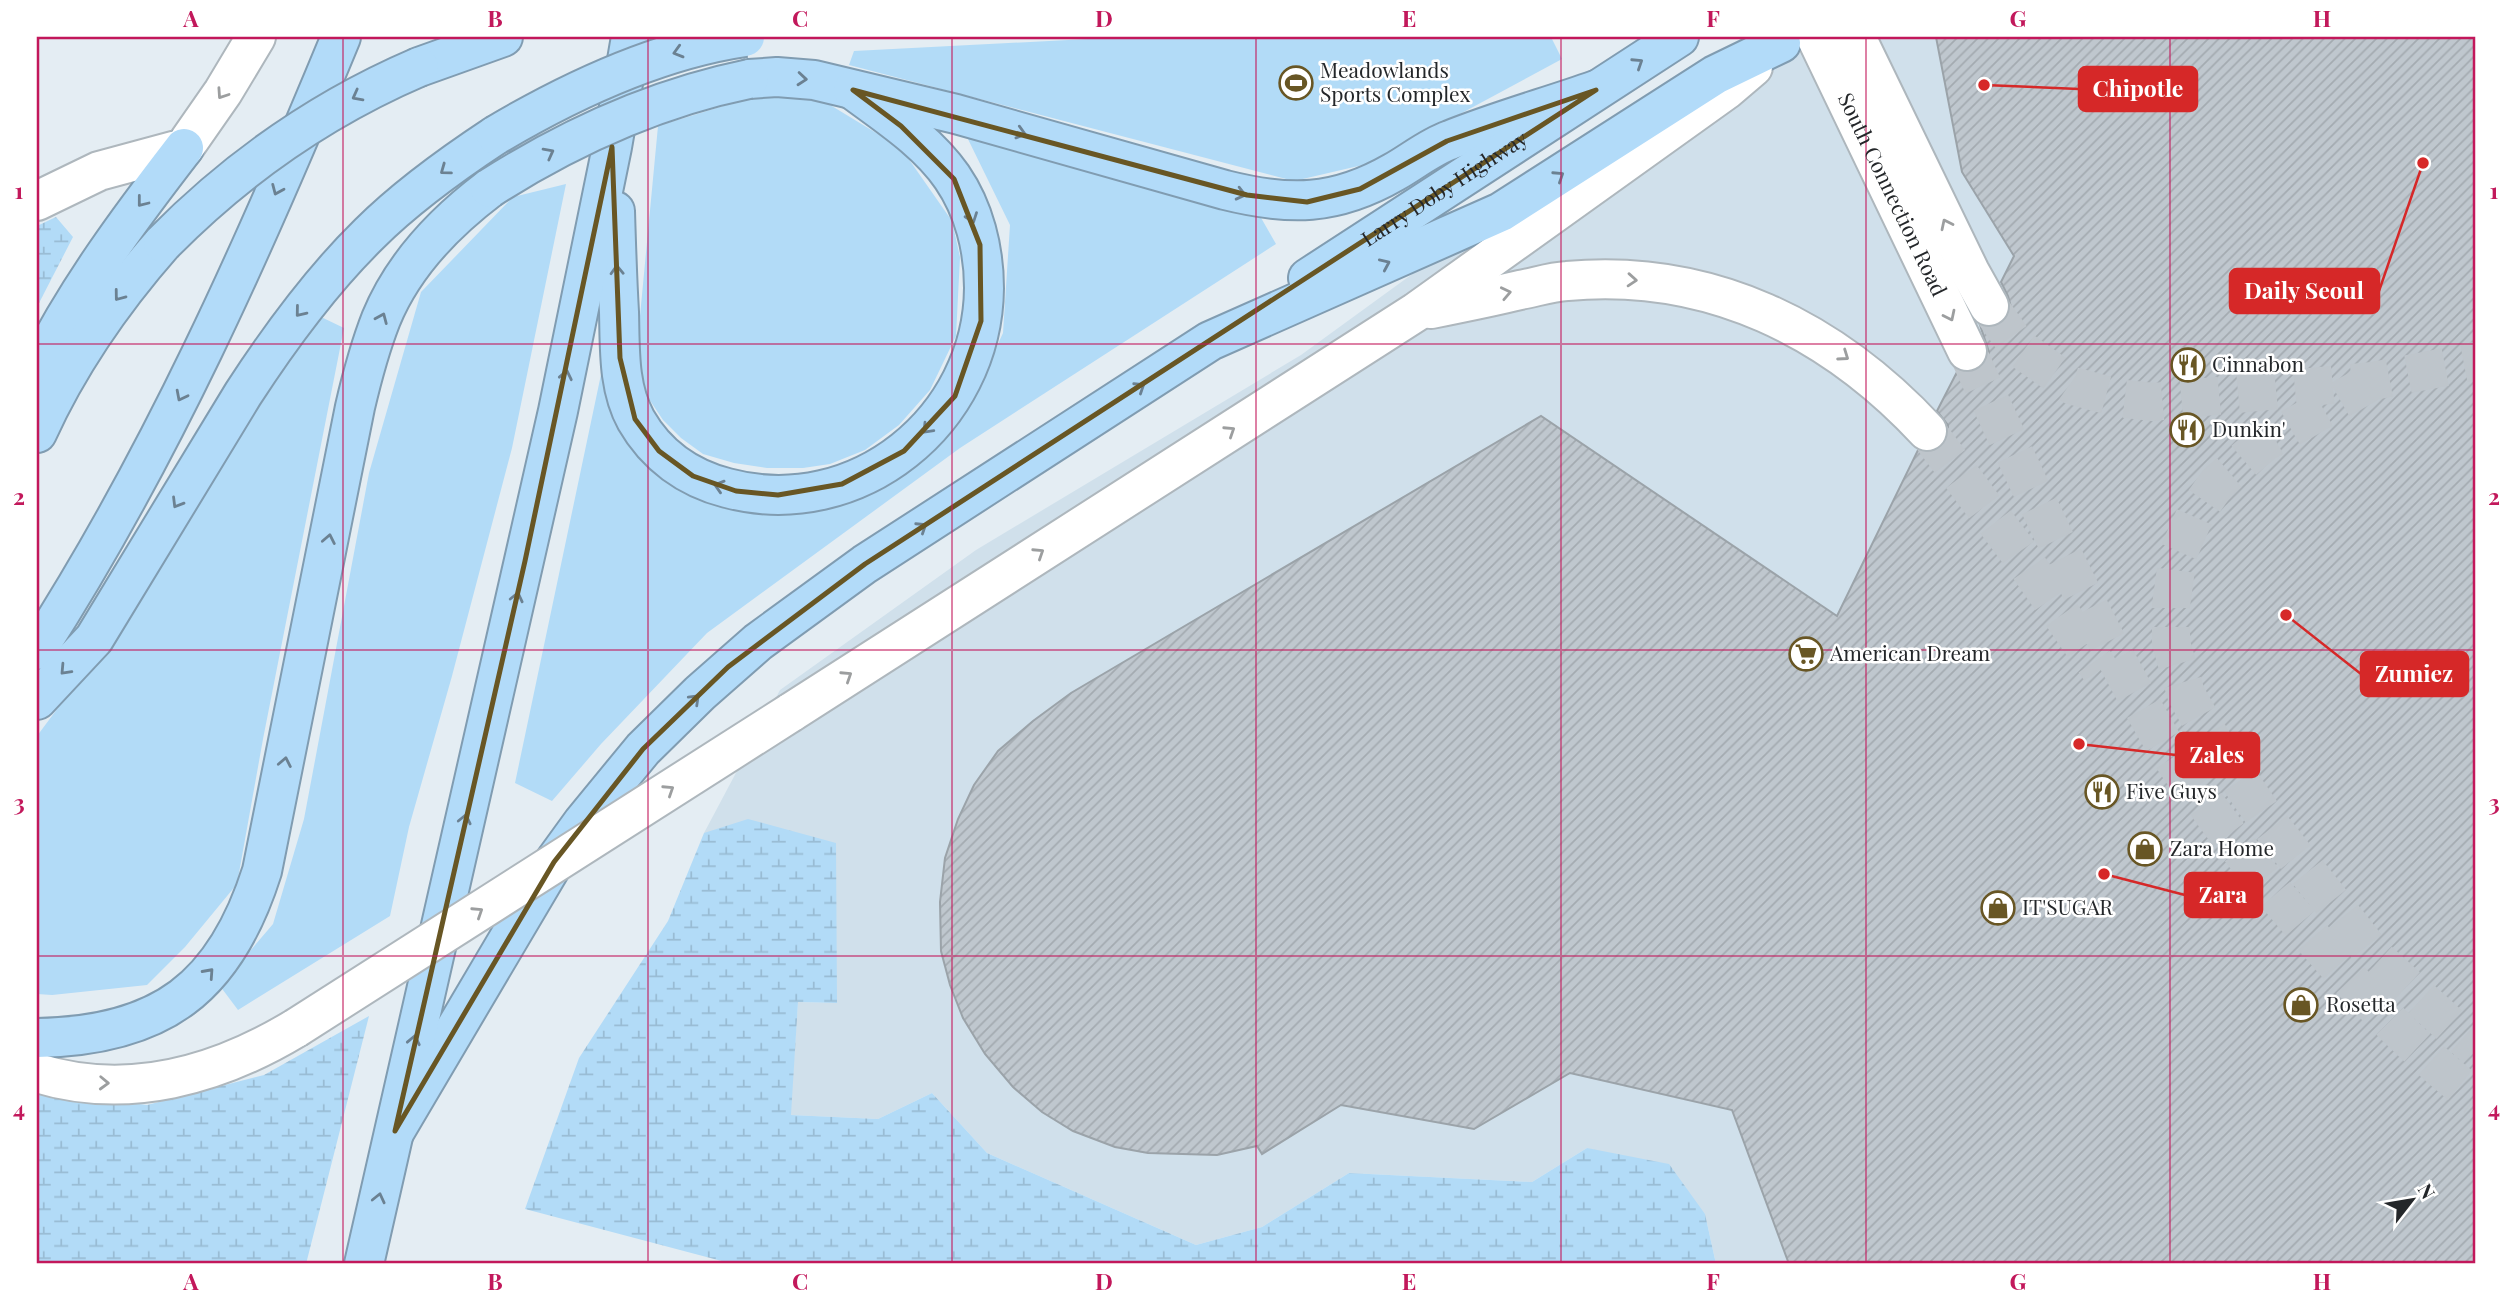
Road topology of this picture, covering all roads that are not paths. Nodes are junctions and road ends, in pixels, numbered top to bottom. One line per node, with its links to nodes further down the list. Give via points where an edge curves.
1 (256, 37): 12 (street, one-way to 12)
2 (341, 37): 21 (highway, one-way to 21, via 255,240 184,390 131,492)
3 (503, 37): 20 (highway, one-way to 20, bridge, via 419,67 344,104 231,179 163,243 123,290 88,339)
4 (631, 37): 11 (highway)
5 (745, 37): 22 (highway, one-way to 22, bridge, via 639,65 563,99 452,165 370,233 317,291 265,359 94,639)
6 (1679, 37): 10 (highway, Larry Doby Highway, one-way to 6)
7 (1796, 39): 8 (street, South Connection Road); 15 (street); 16 (highway, one-way to 7, via 1501,212 1715,75)
8 (1853, 59): 14 (street, South Connection Road, one-way to 8); 17 (street, South Connection Road, one-way to 17)
9 (853, 90): 10 (highway, one-way to 10, via 1247,195 1307,202 1360,189 1447,141); 11 (highway, one-way to 11, via 939,159 954,179 980,245 984,296 976,348 955,396 939,418 883,465 821,489 757,494 712,484 659,451 635,419 620,358); 23 (highway, one-way to 9, bridge, via 96,1032 155,1014 204,980 241,928 262,871 355,407 372,345 385,309 408,270 440,232 490,188 553,150 672,98 749,79 777,77)
10 (1596, 90): 16 (highway, Larry Doby Highway)
11 (612, 147): 25 (highway, one-way to 11, via 525,561)
12 (184, 148): 13 (street, via 99,171); 18 (highway, one-way to 18, via 101,261)
13 (37, 201)
14 (1989, 306)
15 (1416, 312): 19 (street, one-way to 19, via 1564,281 1617,279 1679,285 1767,313 1822,341 1877,381); 24 (street, one-way to 15, bridge, via 96,1083 172,1079 238,1060 296,1028)
16 (1210, 341): 25 (highway, one-way to 16, via 554,862 643,749 728,667 828,589)
17 (1967, 351)
18 (37, 369)
19 (1927, 431)
20 (37, 433)
21 (37, 650)
22 (37, 700)
23 (37, 1038)
24 (37, 1073)
25 (394, 1131): 26 (highway, one-way to 25)
26 (364, 1264)

